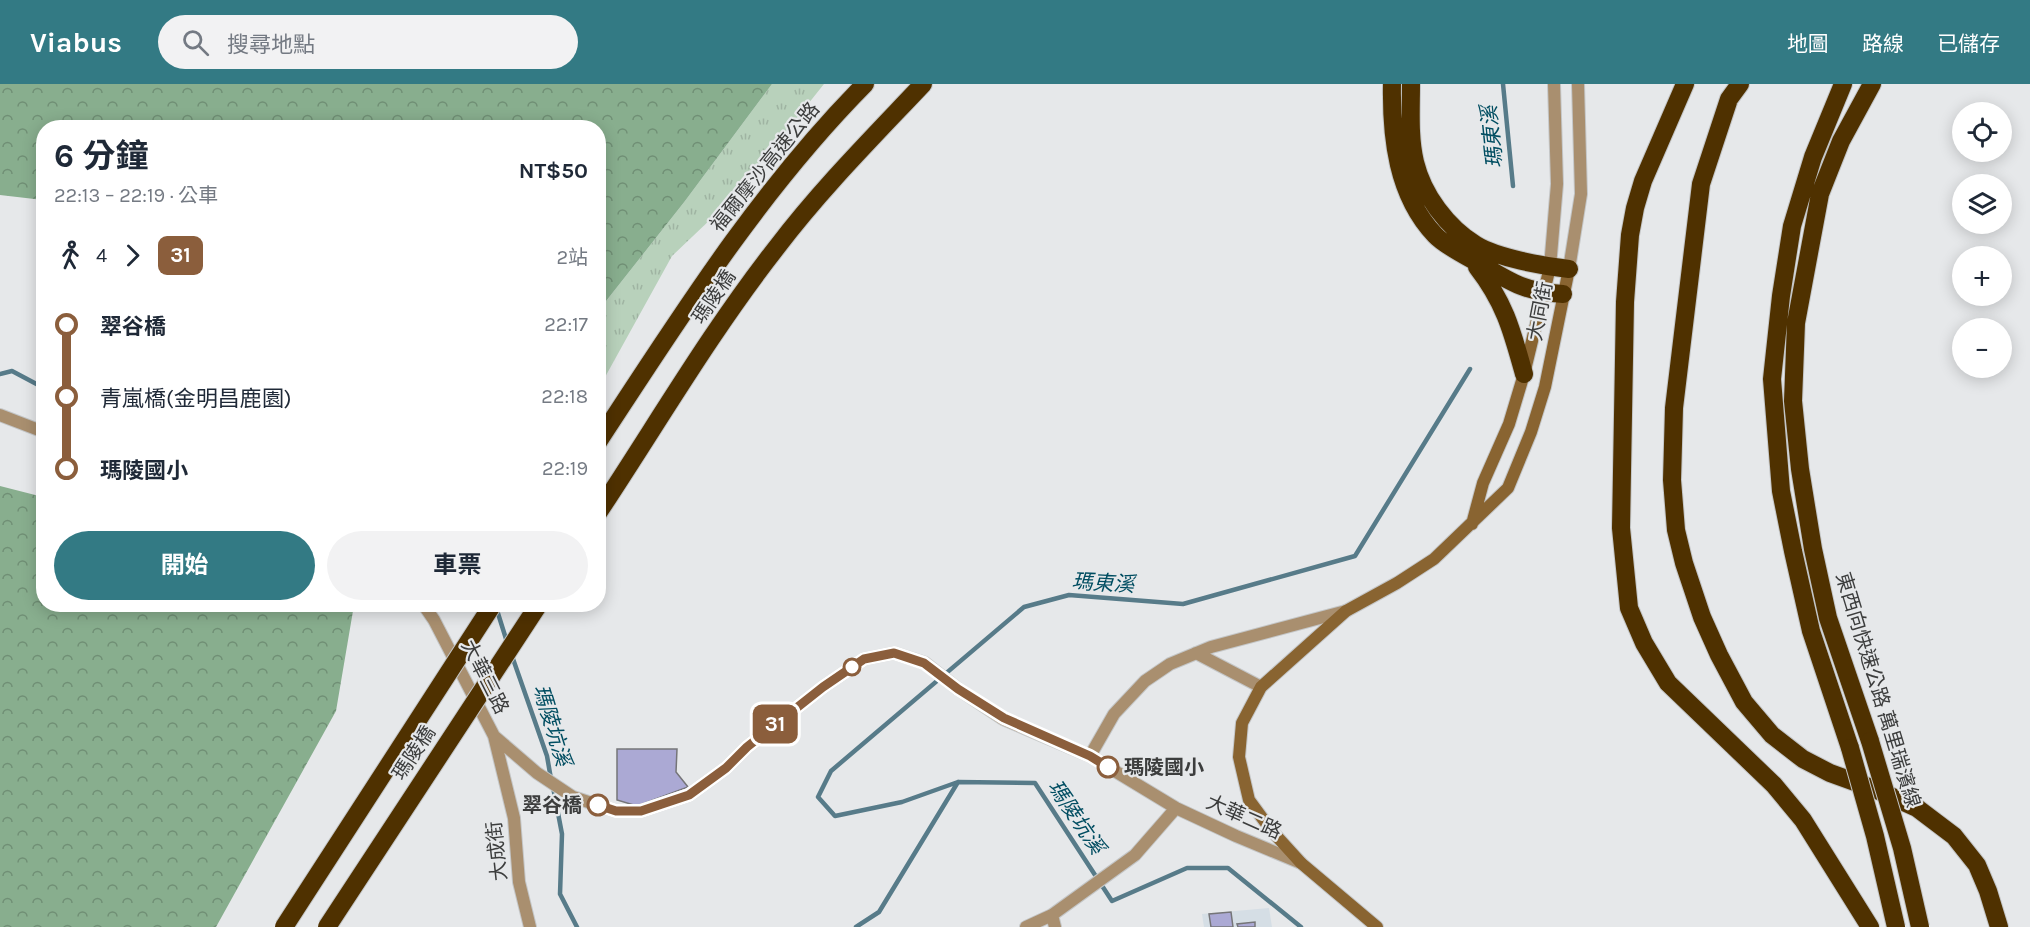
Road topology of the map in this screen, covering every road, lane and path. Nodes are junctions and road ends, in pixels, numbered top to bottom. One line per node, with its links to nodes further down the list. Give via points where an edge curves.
1 (865, 84): 14 (highway, 福爾摩沙高速公路, via 795,161)
2 (923, 84): 21 (highway, 瑪陵橋, via 777,247 736,302)
3 (1392, 84): 11 (highway, via 1395,149 1406,191 1436,237)
4 (1411, 84): 12 (highway, via 1415,163 1435,207 1477,245)
5 (1554, 84): 12 (street, 大同街, via 1557,184)
6 (1578, 84): 13 (street, 大同街, via 1581,194)
7 (1685, 84): 39 (highway, via 1642,181 1630,235 1621,528 1629,608 1668,683 1774,785 1803,820)
8 (1740, 84): 42 (highway, via 1729,99 1701,184 1677,384 1672,480 1676,530 1684,563 1719,654 1744,702 1772,735 1803,759 1830,773 1917,808 1954,836 1977,865)
9 (1843, 84): 40 (highway, bridge, via 1812,157 1792,226 1772,379 1781,491 1811,631 1850,748)
10 (1872, 84): 41 (highway, 東西向快速公路 萬里瑞濱線, bridge, via 1841,141 1820,194 1796,323 1793,401 1800,469 1828,618 1899,837)
11 (1470, 258): 15 (highway, via 1526,289); 17 (highway, via 1491,285 1510,323)
12 (1550, 267): 13 (highway); 15 (street, 大同街)
13 (1569, 269): 16 (street, 大同街)
14 (704, 280): 20 (highway, 瑪陵橋)
15 (1544, 293): 16 (highway); 17 (street, 大同街)
16 (1563, 294): 22 (street, 大同街, via 1545,387 1531,432 1508,488)
17 (1524, 375): 22 (street, 大同街, via 1509,424 1482,483)
18 (0, 415): 19 (street)
19 (36, 429)
20 (606, 430)
21 (606, 501)
22 (1472, 524): 23 (street, 大同街, via 1434,559)
23 (1346, 611): 27 (street); 28 (street, 大同街)
24 (428, 612): 29 (street, 大華三路)
25 (488, 612): 34 (highway, 瑪陵橋, bridge)
26 (533, 612): 35 (highway, 瑪陵橋, bridge)
27 (1196, 653): 28 (street); 30 (street, via 1170,664 1146,681 1114,714)
28 (1261, 687): 32 (street, via 1242,723 1239,757 1249,800)
29 (494, 736): 30 (street, 大華二路, via 537,773 573,797 616,811 641,811 689,795 823,687 864,659 894,653 924,663 1004,718); 36 (street, 大成街, via 514,818 519,882)
30 (1090, 756): 31 (street, 大華二路)
31 (1176, 808): 32 (street, 大華二路); 33 (street, via 1135,855 1080,895)
32 (1301, 863): 38 (street, 大華二路)
33 (1054, 921): 37 (street)
34 (284, 927)
35 (327, 927)
36 (530, 927)
37 (1026, 927)
38 (1377, 927)
39 (1870, 927)
40 (1896, 927)
41 (1920, 927)
42 (1998, 927)

